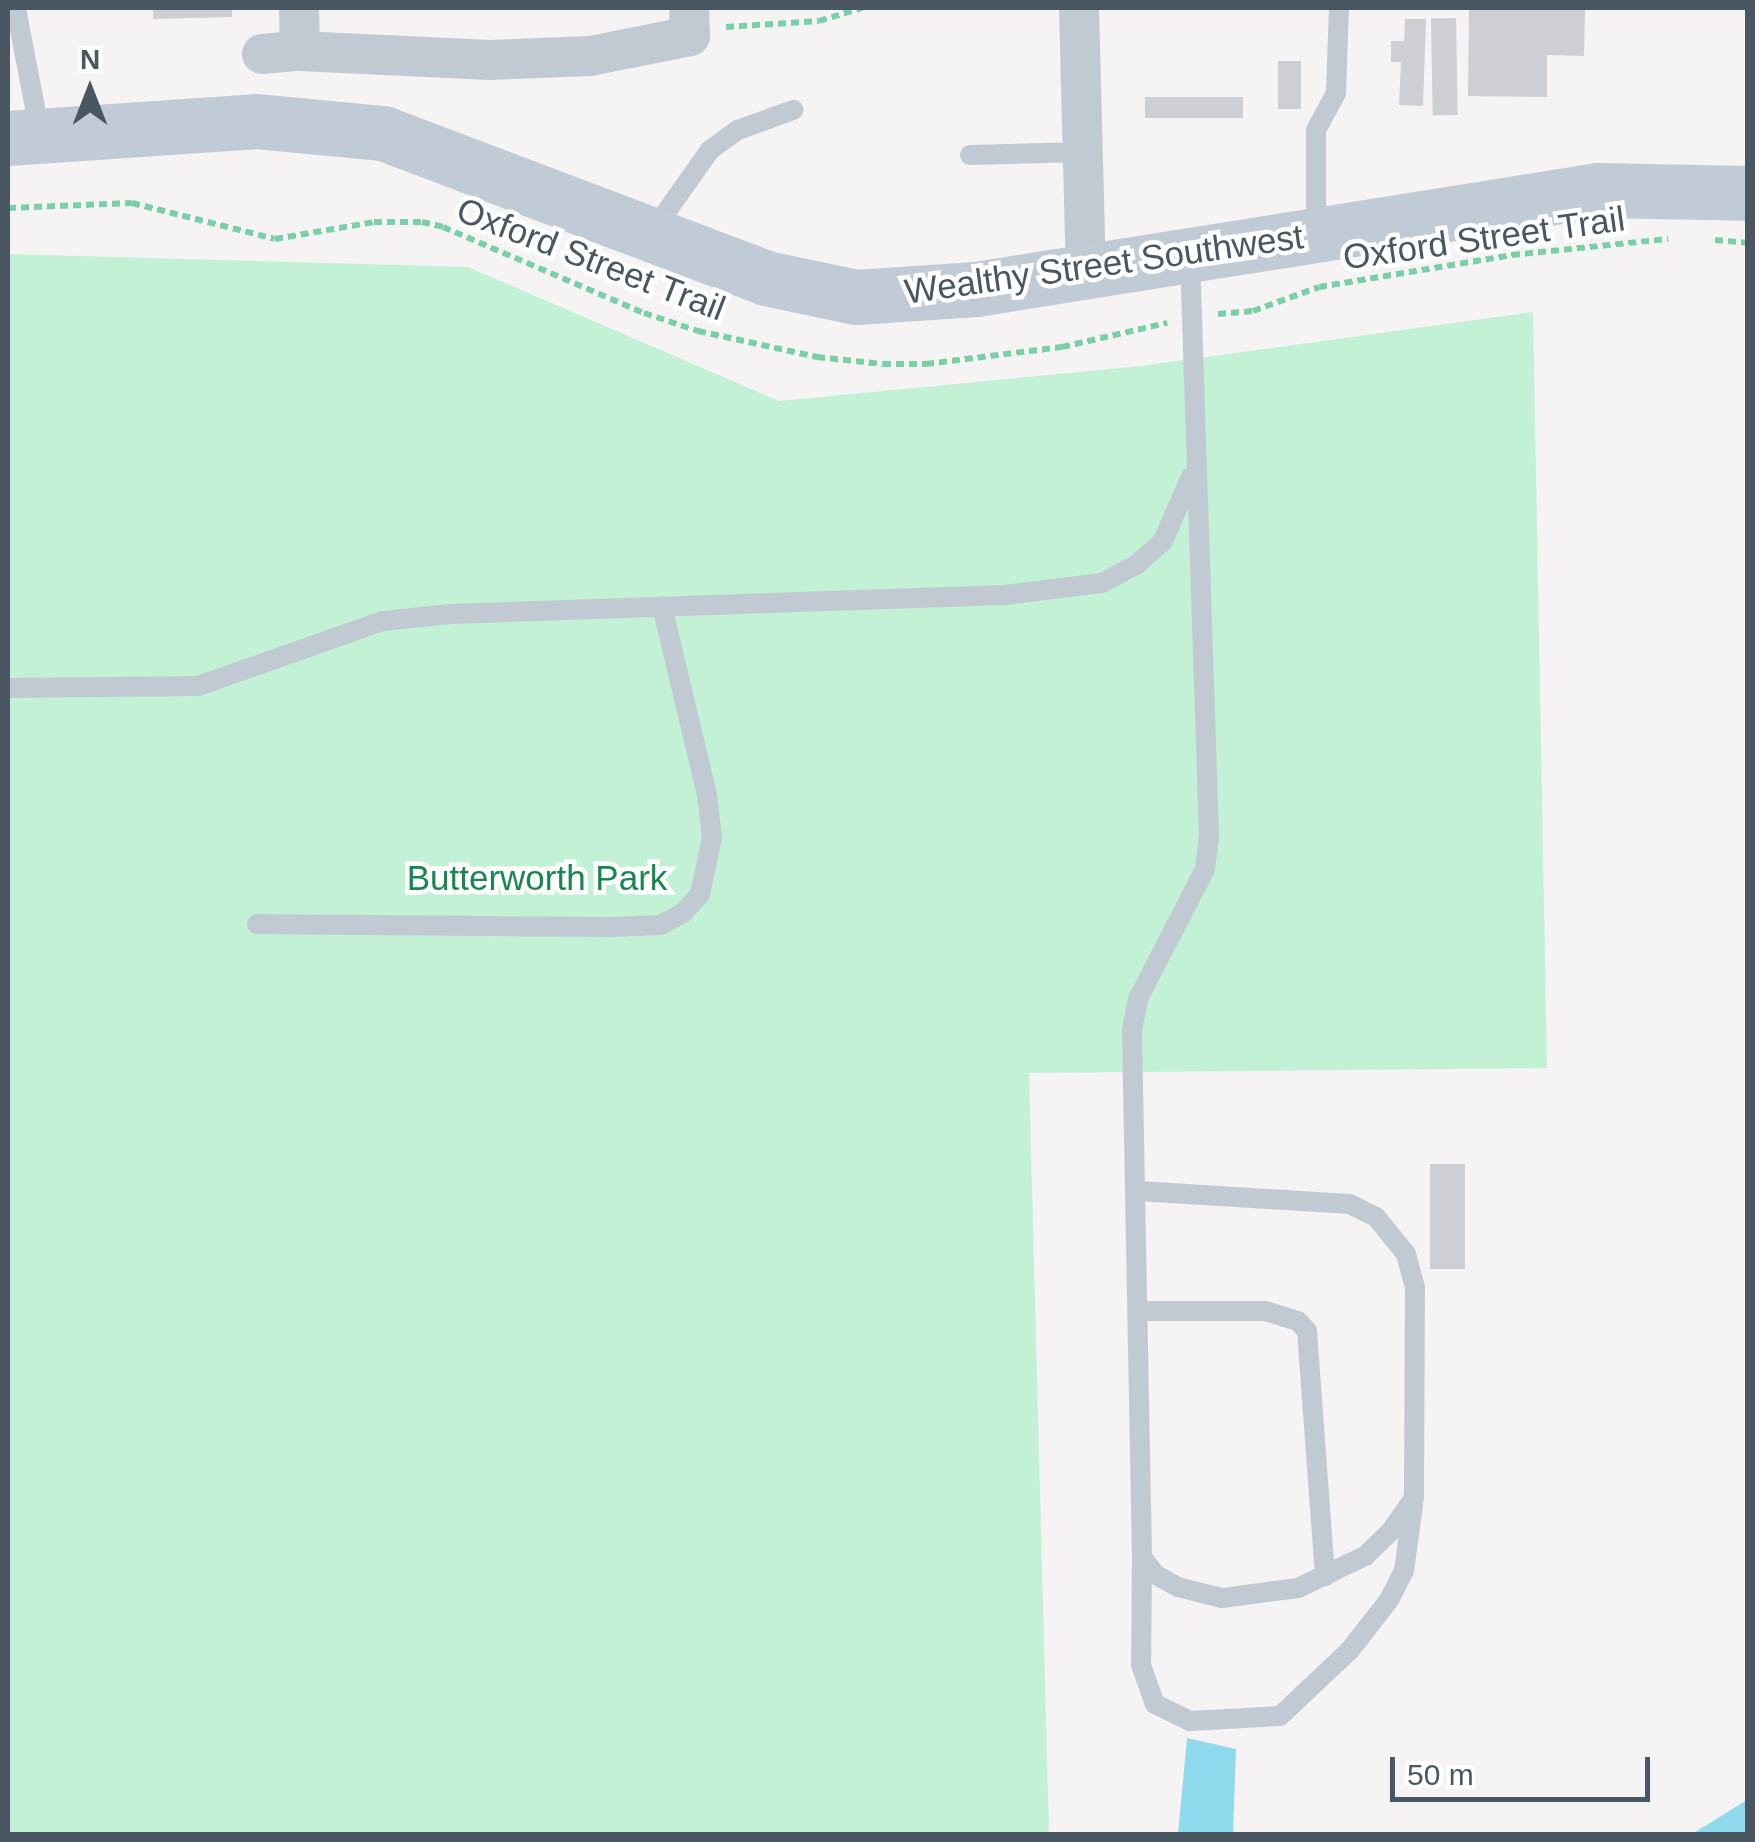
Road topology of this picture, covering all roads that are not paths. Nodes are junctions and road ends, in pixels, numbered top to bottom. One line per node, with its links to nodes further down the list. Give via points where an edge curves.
1 (11, 8): 7 (lane, via 17,14)
2 (299, 8): 5 (street, via 281,52 535,60 639,49)
3 (1079, 8): 8 (street)
4 (1339, 8): 12 (lane, via 1336,93 1316,130)
5 (690, 22)
6 (793, 110): 11 (lane, via 738,130 710,150)
7 (24, 136): 11 (main road, Wealthy Street Southwest, via 255,121 383,133)
8 (1081, 152): 9 (lane); 14 (street)
9 (970, 155)
10 (1748, 192): 12 (main road, Wealthy Street Southwest, via 1598,190)
11 (651, 234): 14 (main road, Wealthy Street Southwest, via 766,278 856,297 976,289)
12 (1316, 234): 13 (main road, Wealthy Street Southwest)
13 (1190, 255): 14 (main road, Wealthy Street Southwest); 15 (lane)
14 (1086, 271)
15 (1196, 460): 16 (lane, via 1163,541 1102,583 1005,596); 19 (lane, via 1209,836 1205,869 1138,999 1132,1064)
16 (662, 606): 17 (lane, via 383,622 198,686); 18 (lane, via 710,816 708,870 684,912 661,926)
17 (8, 688)
18 (257, 924)
19 (1138, 1191): 20 (lane); 21 (lane, via 1350,1204 1392,1233 1415,1288)
20 (1139, 1311): 22 (lane); 23 (lane, via 1265,1311 1298,1321 1307,1331)
21 (1414, 1498): 22 (lane, via 1404,1571 1389,1600 1350,1650 1280,1716 1190,1721 1155,1704 1141,1665); 23 (lane, via 1365,1556)
22 (1142, 1558): 23 (lane, via 1156,1576 1222,1598 1266,1594)
23 (1325, 1576)

